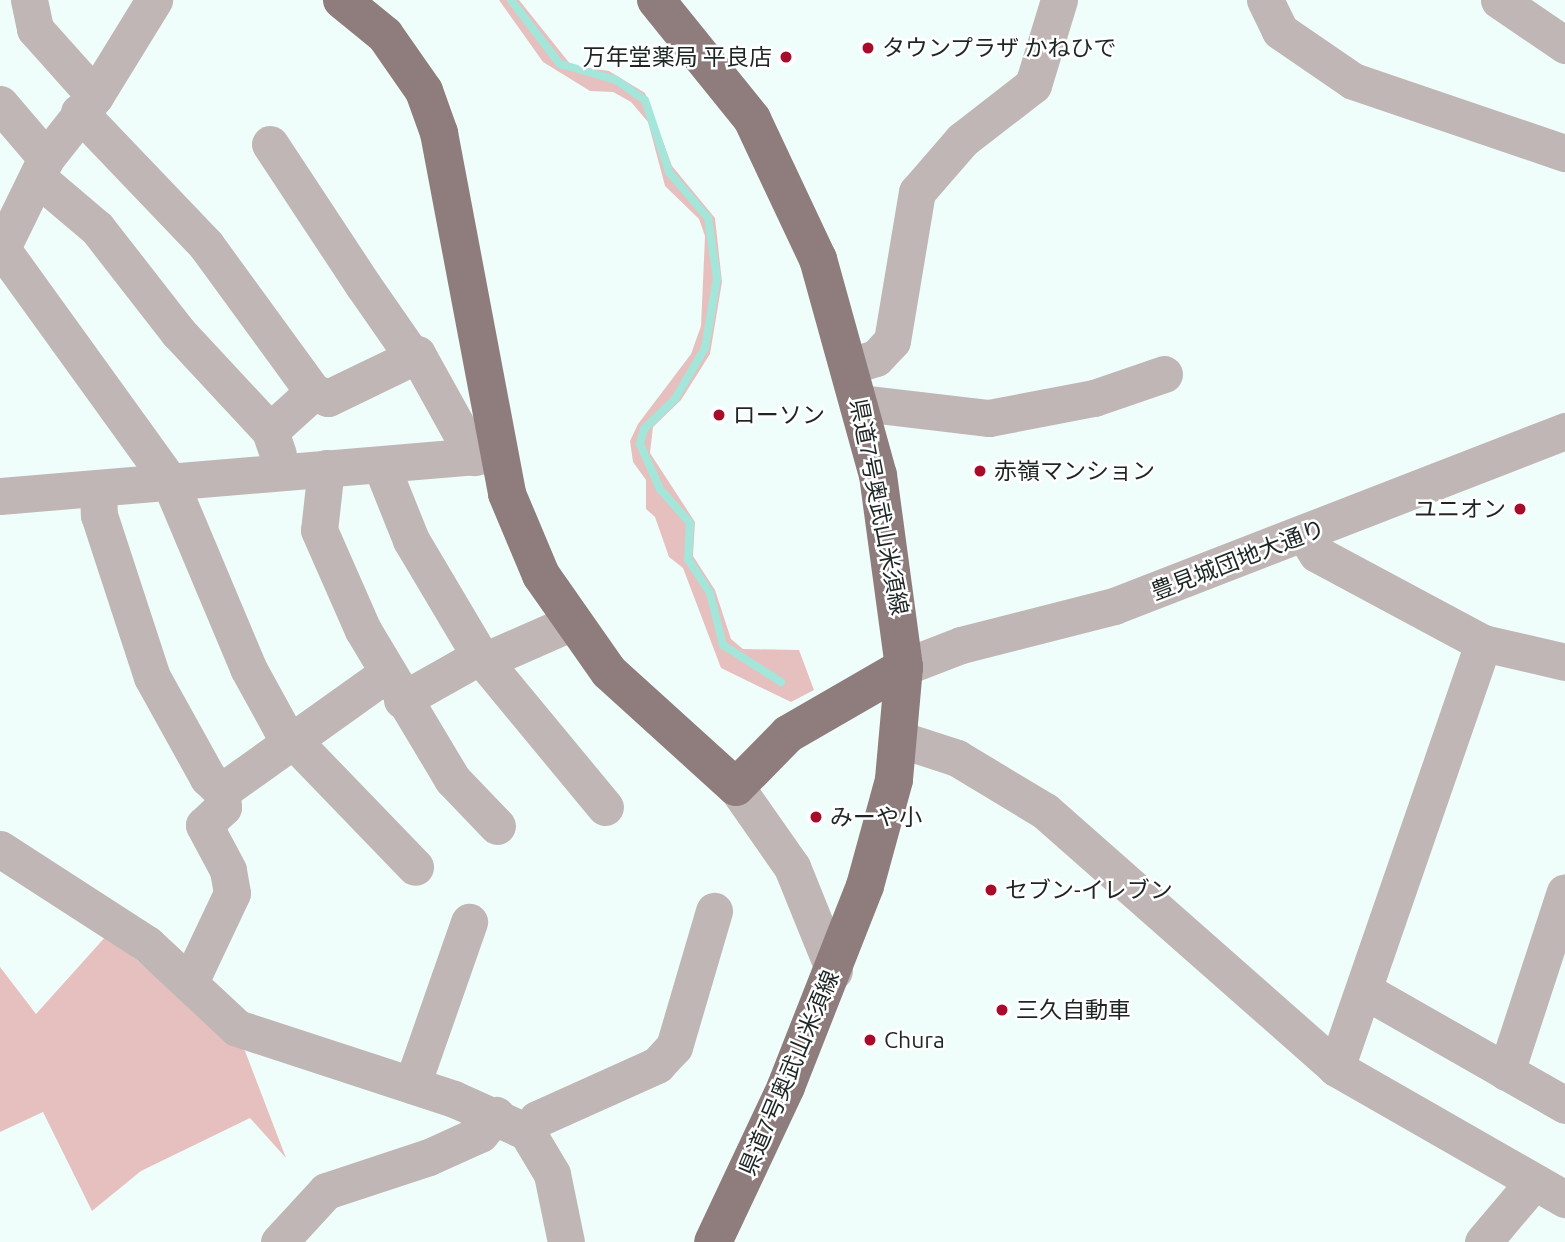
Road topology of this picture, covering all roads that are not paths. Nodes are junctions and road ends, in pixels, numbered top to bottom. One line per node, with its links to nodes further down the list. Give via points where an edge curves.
1 (29, 0): 10 (street, via 35,29)
2 (154, 0): 10 (street)
3 (342, 0): 22 (main road, via 409,63 439,133)
4 (656, 0): 16 (main road, 県道7号奥武山米須線, via 727,81 771,153 818,259)
5 (1059, 0): 16 (street, via 1033,85 962,140 917,192 892,341 876,358)
6 (1265, 0): 12 (street, via 1280,31 1353,81)
7 (1499, 0): 8 (street)
8 (1565, 45)
9 (0, 104): 13 (street)
10 (87, 104): 13 (street); 18 (street, via 206,245)
11 (270, 144): 15 (street)
12 (1565, 153)
13 (43, 169): 14 (street); 20 (street, via 97,228 178,332)
14 (1, 251): 26 (street)
15 (413, 357): 18 (street, via 328,398); 22 (street, via 417,354)
16 (851, 366): 19 (main road, 県道7号奥武山米須線)
17 (1164, 374): 19 (street, via 1094,398 989,418)
18 (313, 393): 20 (street)
19 (861, 402): 34 (main road, 県道7号奥武山米須線, via 892,553)
20 (270, 431): 25 (street)
21 (1565, 431): 29 (street, 豊見城団地大通り)
22 (486, 455): 23 (street); 30 (main road, via 517,525)
23 (381, 465): 24 (street); 32 (street, via 411,540)
24 (326, 468): 25 (street); 35 (street, via 319,530)
25 (281, 472): 26 (street)
26 (170, 482): 27 (street); 37 (street, via 248,668)
27 (98, 490): 28 (street); 39 (street, via 106,539 152,677 208,778)
28 (0, 496)
29 (1305, 535): 31 (street, via 1317,554); 34 (street, 豊見城団地大通り, via 1115,606 961,645)
30 (570, 623): 32 (street); 38 (main road, via 609,672)
31 (1483, 643): 33 (street); 49 (street)
32 (482, 659): 35 (street); 40 (street)
33 (1565, 663)
34 (904, 667): 36 (main road, 県道7号奥武山米須線); 38 (main road, via 788,734)
35 (394, 687): 37 (street); 41 (street, via 452,779)
36 (899, 739): 47 (main road, 県道7号奥武山米須線, via 881,835); 50 (street, via 957,758 1072,830)
37 (295, 744): 39 (street); 43 (street)
38 (736, 787): 47 (street, via 792,867)
39 (222, 791): 48 (street, via 223,807 204,825 228,870 232,893)
40 (605, 807)
41 (497, 826)
42 (0, 849): 48 (street, via 147,944)
43 (415, 867)
44 (1565, 892): 51 (street)
45 (714, 911): 54 (street, via 674,1047 657,1065 537,1119)
46 (469, 922): 52 (street)
47 (834, 971): 59 (main road, 県道7号奥武山米須線)
48 (190, 982): 52 (street, via 237,1028)
49 (1367, 992): 50 (street); 51 (street)
50 (1336, 1068): 55 (street)
51 (1506, 1072): 53 (street)
52 (412, 1085): 54 (street)
53 (1565, 1105)
54 (511, 1123): 57 (street, via 429,1157 326,1191); 58 (street, via 552,1174)
55 (1532, 1184): 56 (street); 60 (street)
56 (1565, 1199)
57 (279, 1242)
58 (566, 1242)
59 (713, 1242)
60 (1483, 1242)

